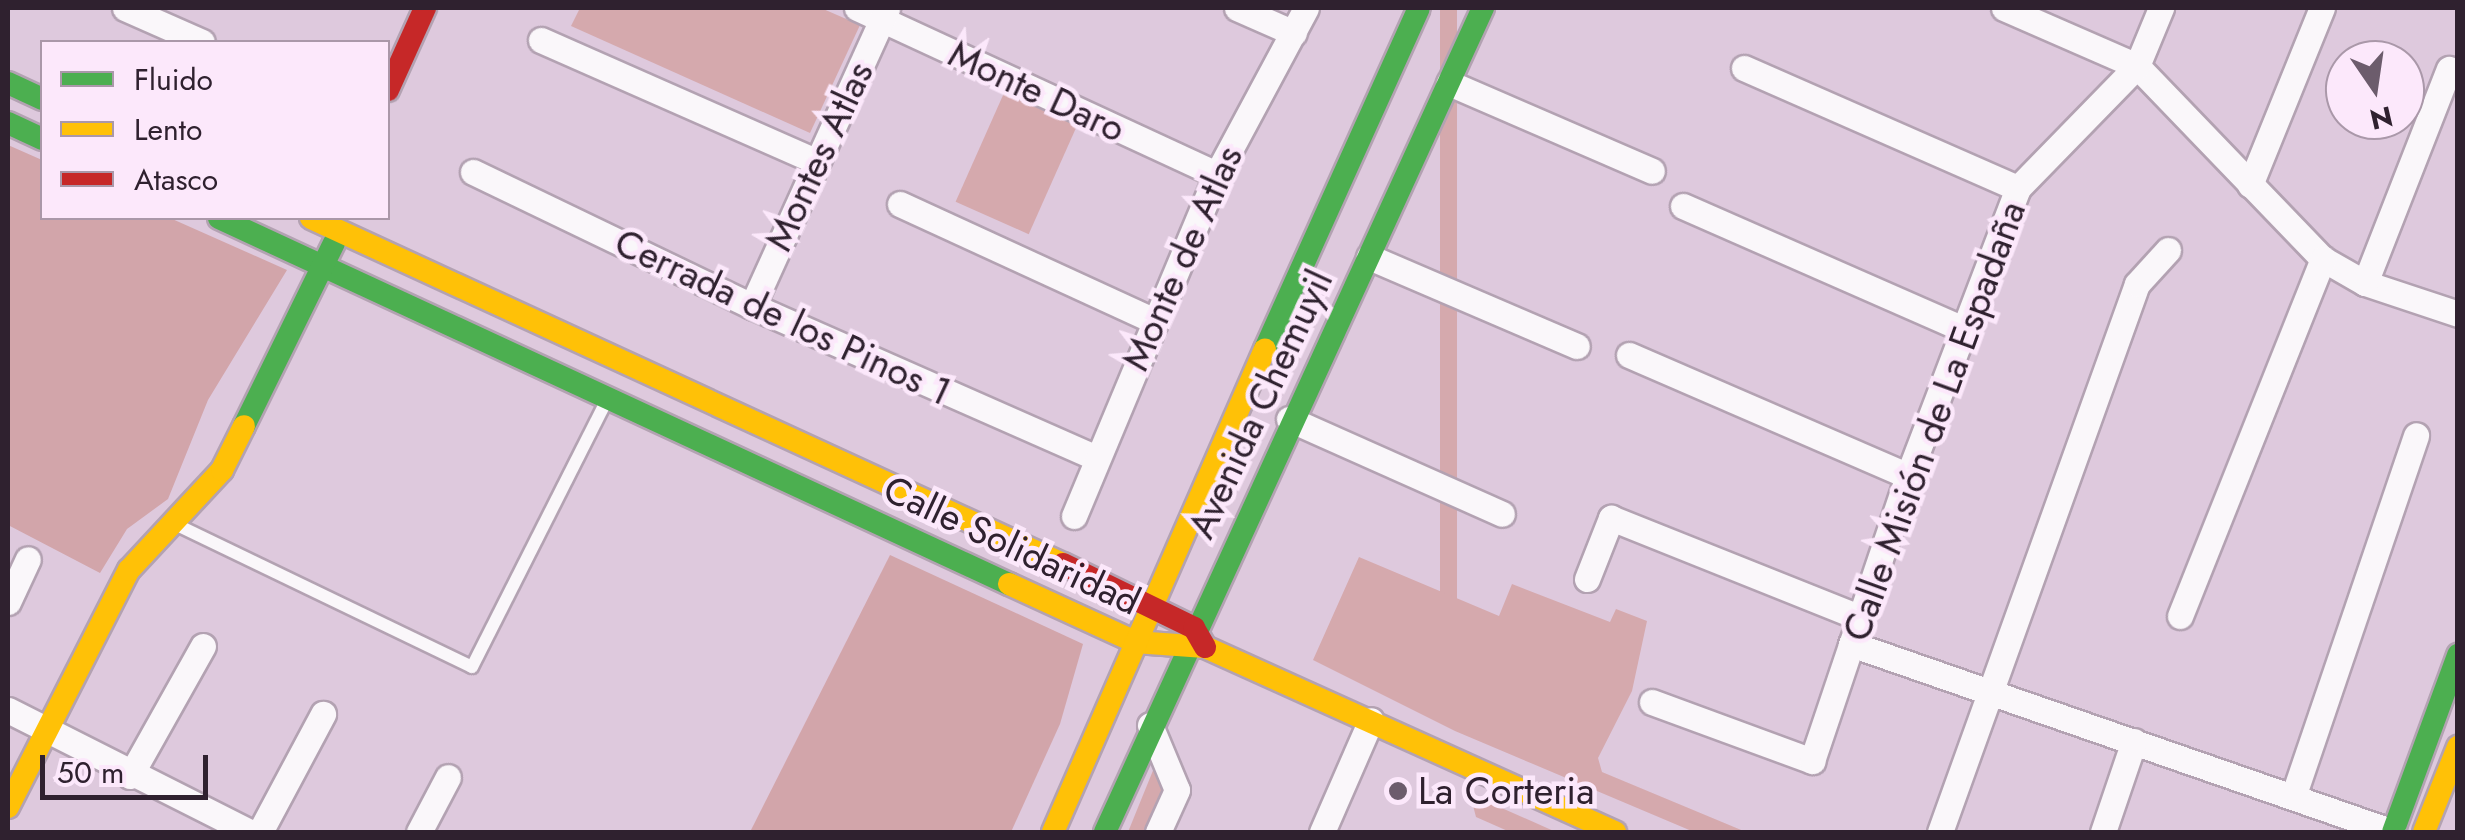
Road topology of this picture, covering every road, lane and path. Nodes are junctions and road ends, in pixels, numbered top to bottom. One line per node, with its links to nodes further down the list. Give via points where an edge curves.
1 (125, 8): 13 (street)
2 (425, 8): 20 (main road)
3 (857, 8): 11 (street, Monte Daro)
4 (1237, 8): 12 (street)
5 (1306, 8): 12 (street, Monte de Atlas)
6 (1420, 8): 56 (main road, Avenida Chemuyil)
7 (1483, 8): 18 (main road, Avenida Chemuyil)
8 (2004, 8): 15 (street)
9 (2161, 8): 15 (street, Calle Misión de La Espadaña)
10 (2322, 8): 28 (street)
11 (885, 13): 24 (street, Montes Atlas); 27 (street, Monte Daro)
12 (1294, 33): 27 (street, Monte de Atlas)
13 (197, 40)
14 (541, 40): 24 (street)
15 (2137, 66): 28 (street); 29 (street, Calle Misión de La Espadaña)
16 (1744, 68): 29 (street)
17 (2449, 69): 38 (street)
18 (1449, 82): 26 (street); 35 (main road, Avenida Chemuyil)
19 (8, 83): 21 (main road)
20 (390, 86)
21 (40, 98)
22 (8, 124): 23 (main road)
23 (40, 138)
24 (813, 160): 39 (street, Montes Atlas)
25 (473, 172): 39 (street, Cerrada de los Pinos 1)
26 (1652, 172)
27 (1216, 174): 41 (street, Monte de Atlas)
28 (2250, 185): 36 (street)
29 (2018, 188): 42 (street, Calle Misión de La Espadaña)
30 (900, 204): 41 (street)
31 (1683, 206): 42 (street)
32 (223, 220): 37 (main road, Calle Solidaridad)
33 (342, 224): 37 (main road); 56 (main road, Calle Solidaridad)
34 (2168, 250): 64 (street, via 2137,284)
35 (1370, 257): 43 (street); 46 (main road, Avenida Chemuyil)
36 (2323, 259): 38 (street); 57 (street)
37 (324, 265): 45 (main road, Calle Solidaridad); 52 (main road, via 222,470)
38 (2364, 282): 40 (street)
39 (752, 306): 48 (street, Cerrada de los Pinos 1)
40 (2458, 314)
41 (1152, 320): 48 (street, Monte de Atlas)
42 (1961, 328): 49 (street, Calle Misión de La Espadaña)
43 (1578, 346)
44 (1630, 355): 49 (street)
45 (608, 397): 52 (lane, via 472,668); 60 (main road, Calle Solidaridad)
46 (1289, 419): 50 (street); 59 (main road, Avenida Chemuyil)
47 (2416, 435): 76 (street)
48 (1095, 457): 51 (street, Monte de Atlas)
49 (1908, 476): 58 (street, Calle Misión de La Espadaña)
50 (1502, 514)
51 (1074, 516)
52 (177, 525): 71 (main road, via 128,570)
53 (28, 559): 55 (street)
54 (1587, 579): 58 (street, via 1611,518)
55 (8, 602)
56 (1148, 607): 59 (main road, Calle Solidaridad); 60 (main road, Avenida Chemuyil)
57 (2180, 616)
58 (1860, 617): 61 (street, Calle Misión de La Espadaña)
59 (1194, 641): 60 (main road, Calle Solidaridad); 69 (main road); 70 (main road, Avenida Chemuyil)
60 (1135, 642): 81 (main road, Avenida Chemuyil)
61 (1851, 644): 64 (street); 65 (street, Calle Misión de La Espadaña, via 1812,761)
62 (203, 646): 74 (street)
63 (2458, 655): 68 (main road)
64 (1990, 690): 72 (street); 86 (street)
65 (1652, 702)
66 (8, 710): 71 (street)
67 (323, 714): 79 (street)
68 (2447, 718): 88 (main road)
69 (1371, 720): 84 (street); 85 (main road)
70 (1150, 725): 82 (main road, Avenida Chemuyil); 83 (street, via 1177,790)
71 (46, 732): 74 (street); 77 (main road)
72 (2134, 741): 76 (street); 87 (street)
73 (2458, 747): 89 (main road)
74 (130, 776): 78 (street)
75 (448, 777): 80 (street)
76 (2293, 797): 88 (street)
77 (8, 807)
78 (250, 832)
79 (260, 832)
80 (419, 832)
81 (1053, 832)
82 (1104, 832)
83 (1158, 832)
84 (1322, 832)
85 (1615, 832)
86 (1940, 832)
87 (2103, 832)
88 (2393, 832)
89 (2424, 832)

